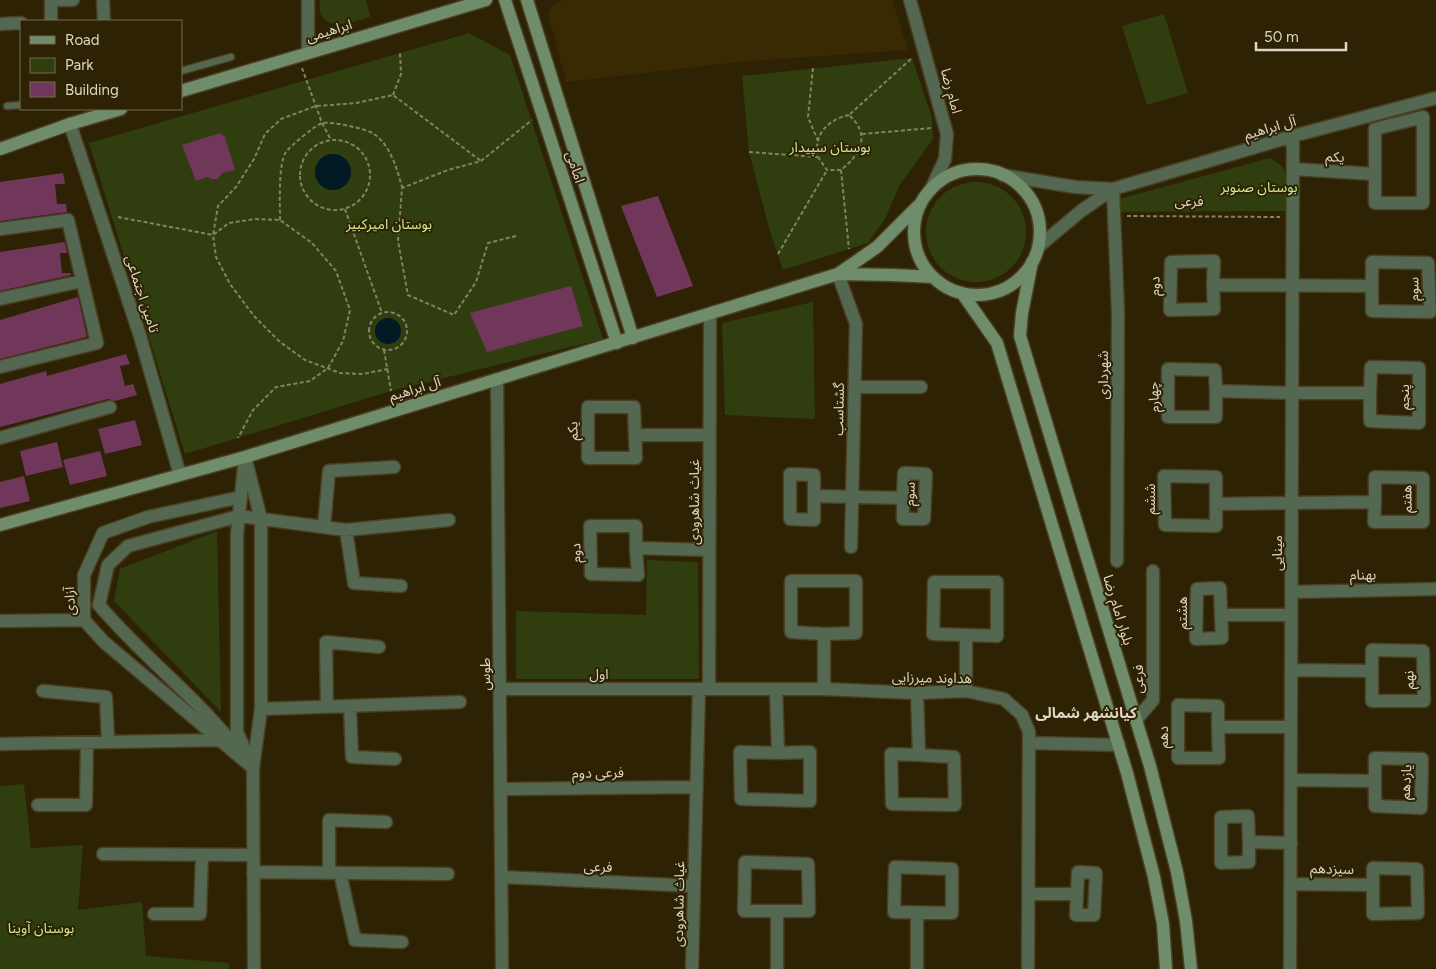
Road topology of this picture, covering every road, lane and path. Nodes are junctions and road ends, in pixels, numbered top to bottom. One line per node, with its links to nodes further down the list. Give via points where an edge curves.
1 (73, 0): 8 (street, via 51,0)
2 (103, 0): 9 (street)
3 (308, 0): 13 (street)
4 (486, 0): 13 (main road, ابراهیمی)
5 (504, 0): 25 (main road, امامی)
6 (527, 0): 69 (main road, امامی)
7 (910, 0): 44 (street, امام رضا, via 947,134 945,159)
8 (51, 20)
9 (104, 20)
10 (20, 23): 11 (street)
11 (0, 24)
12 (400, 53): 19 (path, via 401,74)
13 (304, 54): 18 (main road, ابراهیمی); 23 (path)
14 (232, 57): 17 (lane)
15 (912, 58): 26 (path)
16 (813, 68): 33 (path, via 808,117)
17 (182, 72)
18 (182, 91)
19 (393, 95): 23 (path, via 356,103); 37 (path)
20 (1436, 98): 31 (street, آل ابراهیم)
21 (20, 105): 22 (lane)
22 (7, 106)
23 (316, 106): 27 (path); 53 (path, via 282,119 265,134 236,187 218,206)
24 (113, 110): 28 (main road)
25 (541, 112): 37 (path); 70 (main road, امامی)
26 (849, 116): 30 (path); 33 (path, via 837,118 826,126)
27 (322, 123): 32 (path); 43 (path, via 341,124 374,133 389,149); 51 (path, via 285,152 281,172)
28 (70, 124): 34 (main road); 89 (street, تامین اجتماعی, via 140,336)
29 (933, 128): 30 (path)
30 (862, 134): 40 (path, via 853,160)
31 (1293, 136): 38 (street, مینایی); 45 (street, آل ابراهیم)
32 (331, 140): 47 (path, via 353,144 362,152 370,168 369,185 364,196); 47 (path, via 320,143 306,154 300,170 300,182 312,202 322,208)
33 (818, 141): 36 (path)
34 (0, 149)
35 (749, 152): 36 (path)
36 (818, 157): 39 (path)
37 (481, 161): 43 (path)
38 (1293, 169): 41 (street, یکم); 49 (street, مینایی)
39 (827, 170): 40 (path); 57 (path)
40 (841, 170): 56 (path)
41 (1375, 174): 41 (street, via 1375,203 1423,203 1423,116 1375,128)
42 (1002, 175): 44 (main road, via 987,170 956,172); 45 (street, via 1075,187); 55 (main road, via 1029,197 1040,230)
43 (402, 188): 54 (path, via 398,241 408,295 454,315 476,282 488,244)
44 (931, 189): 46 (main road)
45 (1113, 189): 48 (street, شهرداری); 55 (street)
46 (921, 202): 59 (main road, via 877,247); 60 (main road, via 915,218 916,250)
47 (345, 209): 67 (path)
48 (1114, 216): 49 (path, فرعی); 106 (street, شهرداری, via 1118,312)
49 (1293, 216): 63 (street, مینایی)
50 (118, 217): 53 (path)
51 (280, 220): 53 (path, via 229,223); 73 (path, via 312,243 336,271 350,310 343,341)
52 (0, 229): 61 (street, via 68,220)
53 (213, 235): 73 (path, via 216,257 230,284 254,316 280,342 305,360)
54 (516, 236)
55 (1038, 247): 58 (main road)
56 (849, 248)
57 (778, 254)
58 (1032, 262): 65 (main road, via 1009,286 978,295); 131 (main road, بلوار امام رضا, via 1020,336)
59 (838, 274): 60 (main road); 68 (main road, آل ابراهیم); 76 (street, گشتاسب, via 856,324)
60 (933, 277): 65 (main road)
61 (82, 281): 66 (street); 72 (street, via 97,342)
62 (1213, 285): 62 (street, دوم, via 1214,309 1170,310 1171,262 1214,261); 63 (street)
63 (1293, 285): 64 (street); 80 (street, مینایی)
64 (1372, 286): 64 (street, سوم, via 1372,311 1430,312 1428,263 1372,262)
65 (962, 293): 139 (main road, via 997,343)
66 (0, 299)
67 (382, 313): 71 (path, via 372,319 368,331 373,344); 71 (path, via 393,313 403,319 407,330 404,341 396,348)
68 (710, 315): 69 (main road, آل ابراهیم); 84 (street, غیاث شاهرودی)
69 (633, 338): 70 (main road, آل ابراهیم)
70 (617, 343): 75 (main road, آل ابراهیم)
71 (384, 350): 74 (path)
72 (0, 367)
73 (328, 368): 74 (path, via 340,373 363,374); 86 (path, via 310,382 276,388 253,410)
74 (388, 369): 79 (path)
75 (497, 380): 87 (main road, آل ابراهیم); 120 (street, طوس)
76 (855, 387): 77 (street); 92 (street, گشتاسب)
77 (921, 388)
78 (1216, 390): 78 (street, چهارم, via 1216,417 1168,417 1168,369 1214,370); 80 (street)
79 (391, 391)
80 (1292, 393): 81 (street); 96 (street, مینایی)
81 (1370, 393): 81 (street, پنجم, via 1370,421 1419,423 1419,368 1371,367)
82 (110, 407): 85 (street)
83 (635, 435): 83 (street, یکم, via 636,458 588,458 588,407 634,408); 84 (street)
84 (709, 435): 105 (street, غیاث شاهرودی)
85 (0, 438)
86 (238, 438)
87 (245, 457): 89 (main road, آل ابراهیم); 91 (street); 98 (street)
88 (394, 467): 101 (street, via 329,470)
89 (180, 475): 100 (main road, آل ابراهیم)
90 (814, 496): 92 (street)
91 (241, 497): 97 (street); 113 (street, آزادی, via 148,517 103,533 84,574)
92 (852, 497): 93 (street, سوم); 103 (street, گشتاسب)
93 (903, 498)
94 (1375, 502): 94 (street, هفتم, via 1374,522 1423,522 1423,478 1375,477); 96 (street)
95 (1216, 504): 95 (street, ششم, via 1216,526 1165,526 1164,476 1216,477); 96 (street)
96 (1292, 504): 110 (street, مینایی)
97 (239, 516): 98 (street); 143 (street, via 237,732); 143 (street, via 128,546 108,565 99,605 118,628 218,725)
98 (261, 519): 101 (street); 130 (street)
99 (449, 520): 102 (street)
100 (0, 525)
101 (324, 527): 102 (street)
102 (346, 530): 108 (street, via 354,583)
103 (851, 547)
104 (636, 548): 104 (street, دوم, via 638,575 591,574 590,526 636,526); 105 (street)
105 (709, 550): 121 (street, غیاث شاهرودی)
106 (1117, 561)
107 (1153, 571): 131 (street, فرعی, via 1153,700)
108 (401, 586)
109 (1436, 589): 110 (street, بهنام)
110 (1292, 592): 112 (street, مینایی)
111 (1221, 615): 112 (street)
112 (1291, 615): 118 (street, مینایی)
113 (85, 620): 114 (street); 134 (street, آزادی, via 104,642)
114 (0, 621)
115 (824, 634): 115 (street, via 856,634 856,581 791,581 791,632); 123 (street)
116 (966, 635): 116 (street, via 997,636 997,582 934,582 933,634); 125 (street)
117 (380, 648): 129 (street, via 326,642)
118 (1291, 670): 119 (street); 133 (street, مینایی)
119 (1372, 672): 119 (street, نهم, via 1372,701 1424,701 1423,651 1372,650)
120 (500, 689): 121 (street, اول); 147 (street, طوس)
121 (704, 689): 122 (street, هداوند میرزایی); 146 (street, غیاث شاهرودی)
122 (776, 689): 123 (street, هداوند میرزایی); 140 (street)
123 (824, 689): 126 (street, هداوند میرزایی)
124 (44, 691): 136 (street, via 106,697)
125 (966, 692): 126 (street, هداوند میرزایی); 137 (street, هداوند میرزایی, via 1004,699 1022,714 1029,732)
126 (917, 693): 141 (street)
127 (460, 702): 128 (street)
128 (350, 706): 129 (street); 142 (street, via 352,757)
129 (327, 707): 130 (street)
130 (261, 709): 143 (street)
131 (1136, 720): 175 (main road, بلوار امام رضا, via 1177,872)
132 (1218, 727): 132 (street, دهم, via 1219,758 1178,758 1178,705 1218,706); 133 (street)
133 (1291, 727): 144 (street, مینایی)
134 (219, 740): 136 (street); 143 (street, آزادی)
135 (87, 742): 136 (street); 138 (street); 148 (street, via 86,805)
136 (108, 742)
137 (1029, 743): 139 (street); 162 (street, هداوند میرزایی)
138 (0, 744)
139 (1119, 745): 174 (main road, via 1154,877 1163,924)
140 (778, 753): 140 (street, via 740,752 741,799 810,801 810,752)
141 (919, 756): 141 (street, via 891,754 892,804 955,804 954,757)
142 (395, 759)
143 (253, 768): 154 (street)
144 (1291, 780): 145 (street); 151 (street, مینایی)
145 (1375, 781): 145 (street, یازدهم, via 1375,806 1421,808 1422,759 1375,758)
146 (696, 787): 147 (street, فرعی دوم); 161 (street, غیاث شاهرودی)
147 (500, 789): 158 (street, طوس)
148 (38, 804)
149 (386, 822): 156 (street, via 329,820)
150 (1249, 842): 151 (street)
151 (1291, 843): 159 (street, مینایی)
152 (103, 854): 153 (street)
153 (202, 855): 154 (street); 166 (street, via 200,914)
154 (253, 855): 155 (street)
155 (253, 872): 156 (street); 168 (street)
156 (334, 873): 157 (street); 167 (street, via 355,940)
157 (448, 874)
158 (501, 877): 161 (street, فرعی); 169 (street, طوس)
159 (1290, 884): 160 (street, سیزدهم); 176 (street, مینایی)
160 (1373, 885): 160 (street, سیزدهم, via 1373,914 1418,913 1417,869 1373,868)
161 (694, 886): 170 (street, غیاث شاهرودی)
162 (1028, 894): 163 (street); 173 (street, هداوند میرزایی)
163 (1078, 894)
164 (777, 912): 164 (street, via 744,910 745,862 808,864 809,911); 171 (street)
165 (917, 913): 165 (street, via 894,912 894,867 952,869 952,913); 172 (street)
166 (154, 914)
167 (402, 942)
168 (254, 969)
169 (502, 969)
170 (692, 969)
171 (777, 969)
172 (917, 969)
173 (1028, 969)
174 (1166, 969)
175 (1191, 969)
176 (1290, 969)

